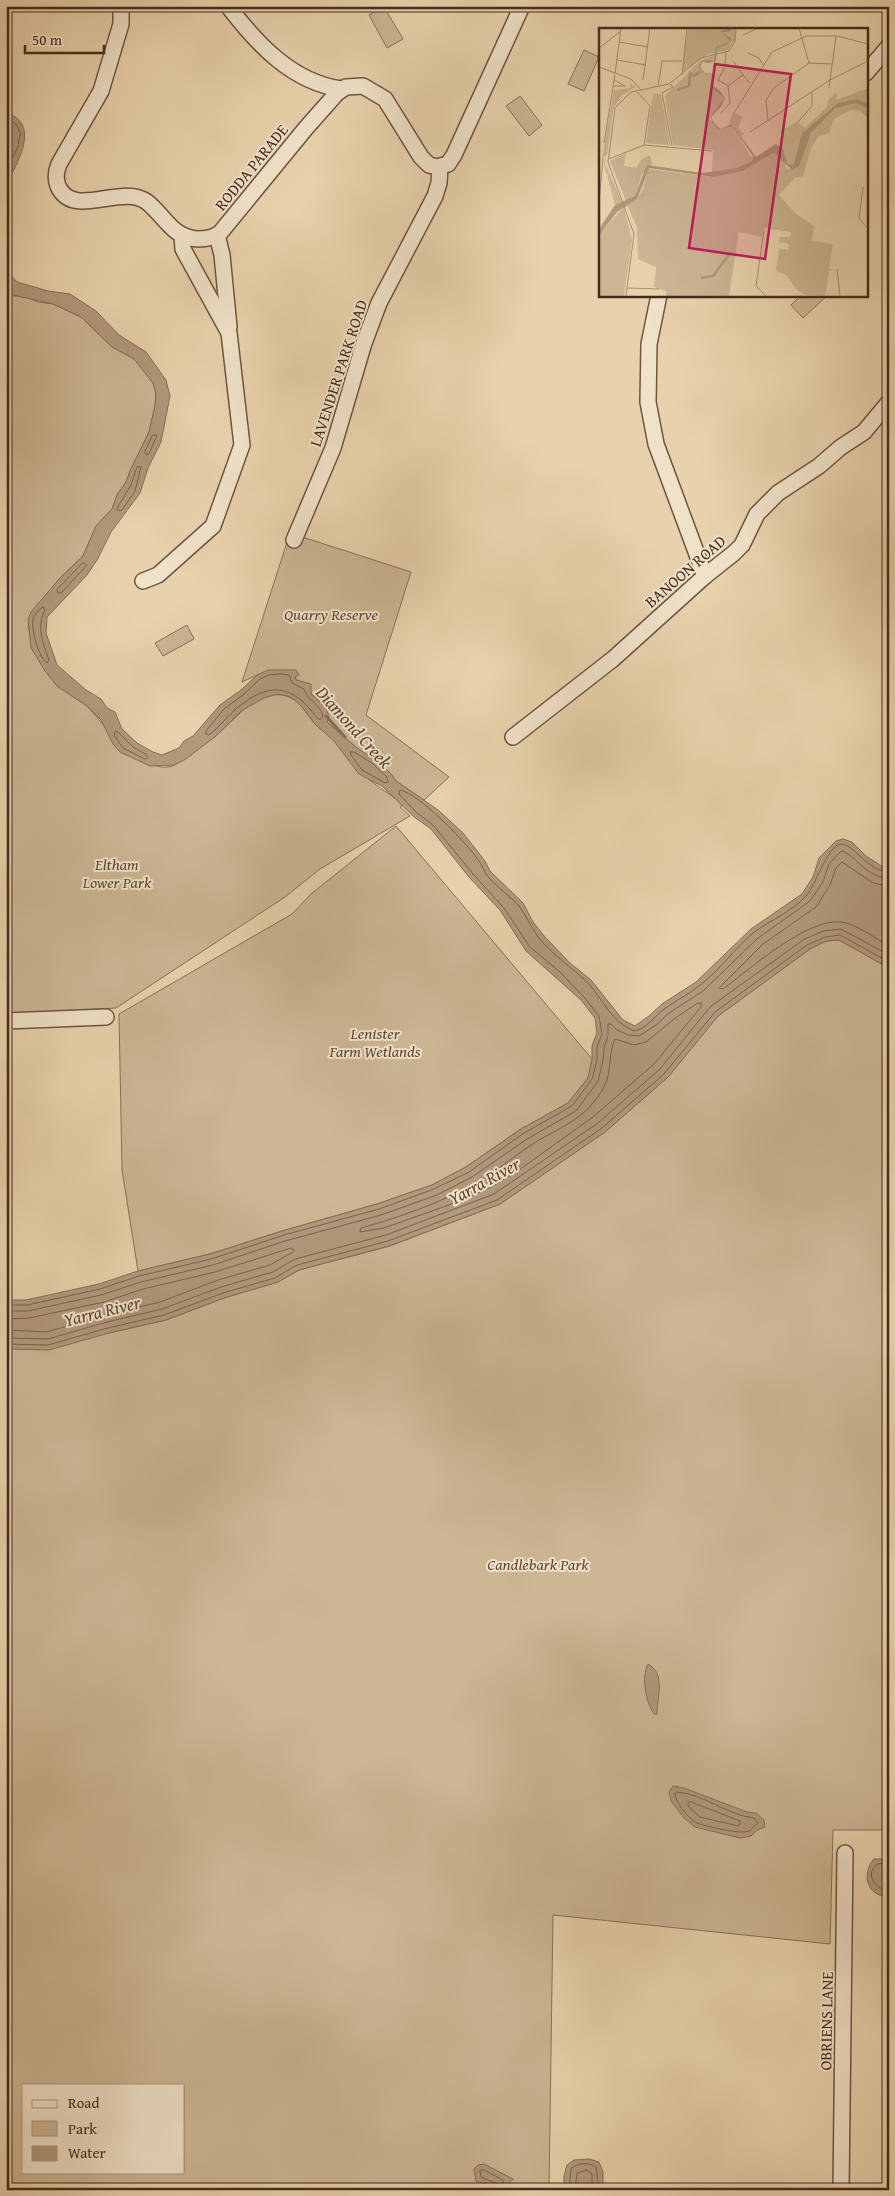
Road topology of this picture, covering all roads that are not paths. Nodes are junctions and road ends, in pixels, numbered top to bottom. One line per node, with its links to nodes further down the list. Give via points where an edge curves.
1 (133, 6): 4 (street)
2 (228, 6): 7 (street, via 266,50 296,73 320,86)
3 (522, 6): 8 (street, via 454,155 448,164)
4 (121, 12): 9 (street, via 102,91 59,164 57,183 63,194 80,201 123,196 142,198)
5 (889, 46): 6 (street)
6 (868, 71)
7 (339, 91): 8 (street, via 357,85 381,95 421,157); 10 (street, RODDA PARADE)
8 (440, 167): 14 (street, LAVENDER PARK ROAD, via 434,196 379,303 333,448)
9 (182, 235): 10 (street, RODDA PARADE, via 202,239); 12 (street, via 183,248)
10 (216, 235): 12 (street, via 222,255)
11 (659, 296): 15 (street, via 649,344 648,402 656,444)
12 (229, 333): 16 (street, via 242,437 240,453 213,526 158,575)
13 (889, 402): 15 (street, BANOON ROAD, via 870,427 778,493 757,514 742,545)
14 (294, 540)
15 (705, 576): 17 (street, BANOON ROAD, via 613,659)
16 (142, 580)
17 (513, 737)
18 (106, 1017): 19 (street)
19 (6, 1021)
20 (845, 1853): 21 (street, OBRIENS LANE)
21 (841, 2190)

